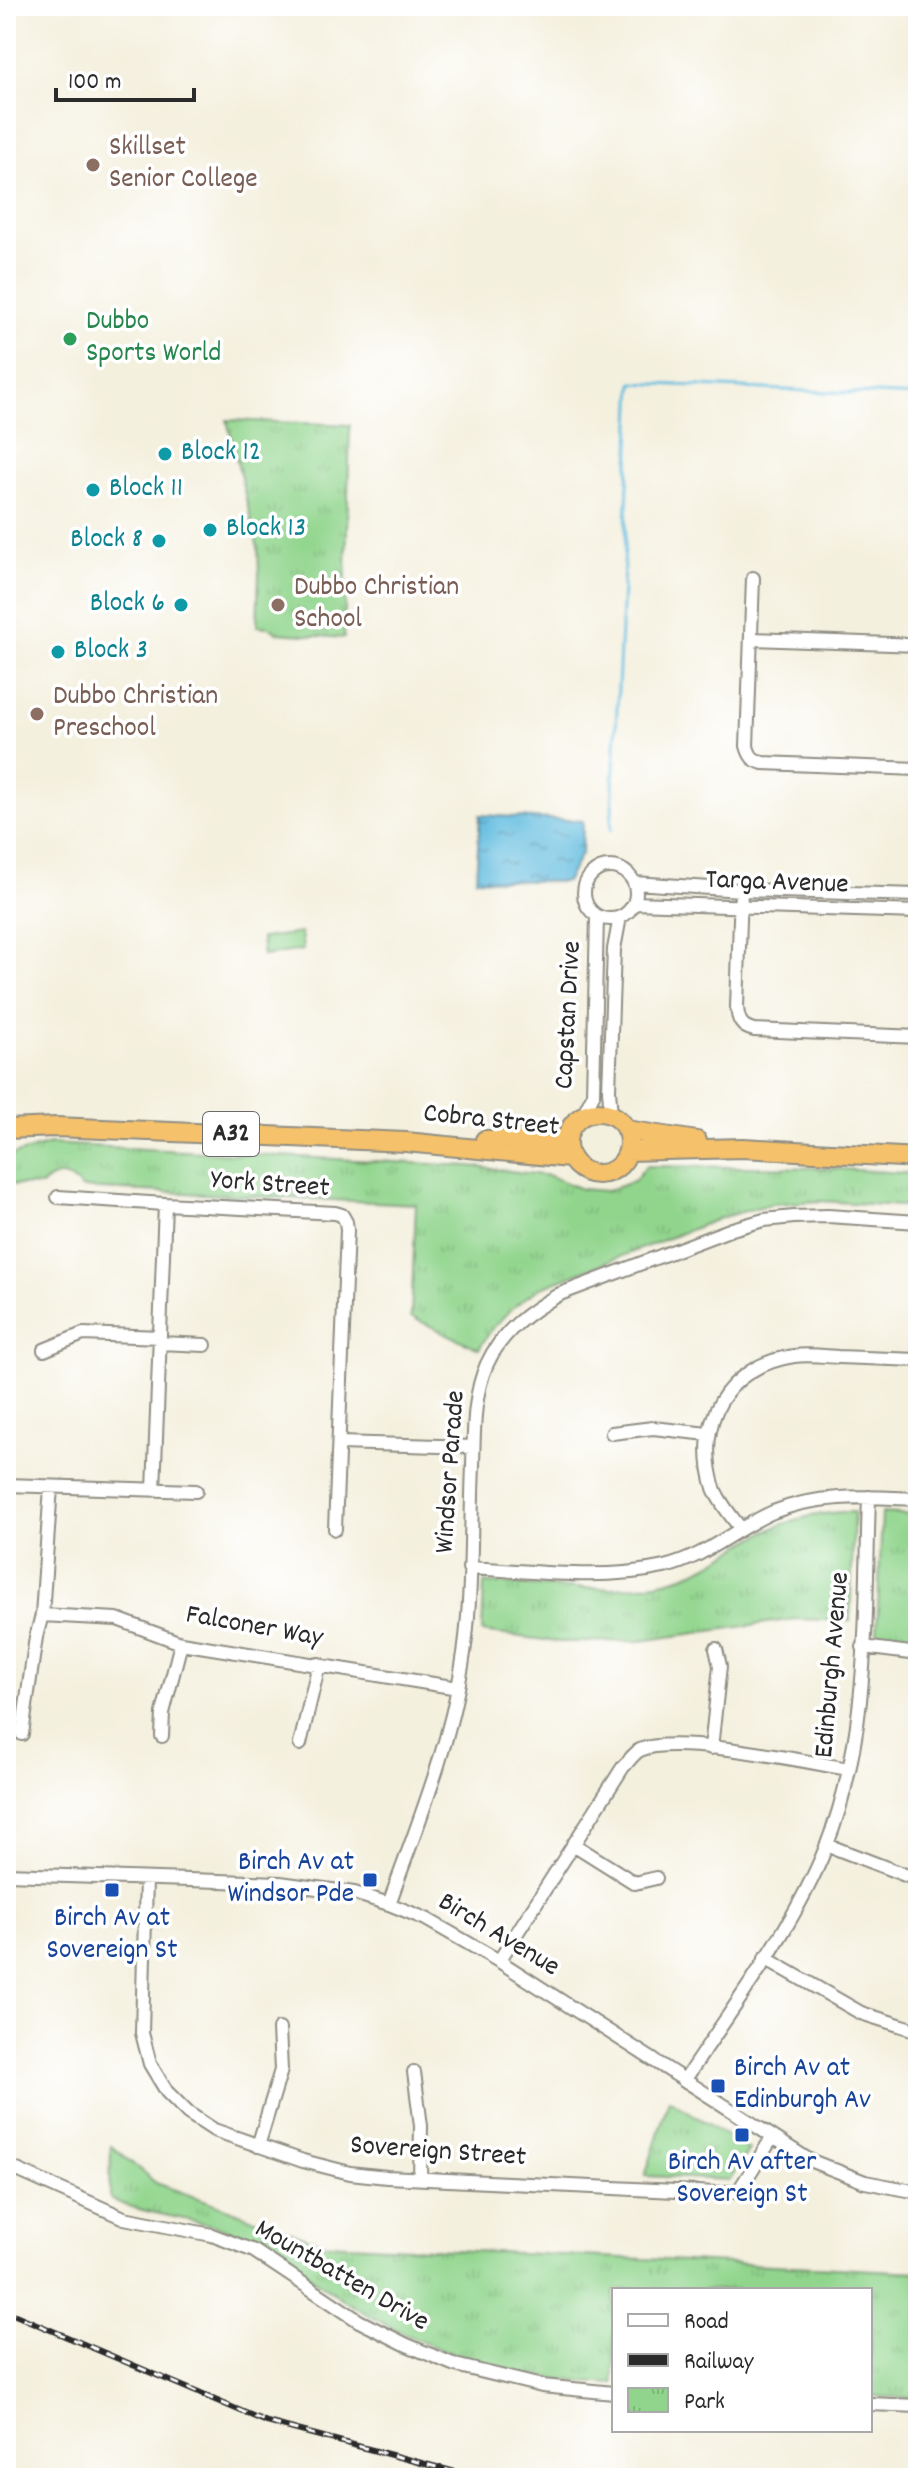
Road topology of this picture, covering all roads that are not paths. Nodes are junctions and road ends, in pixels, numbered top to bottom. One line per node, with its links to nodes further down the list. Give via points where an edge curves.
1 (753, 578): 2 (street)
2 (752, 639): 3 (street); 4 (street, via 747,746 754,760)
3 (918, 645)
4 (918, 769)
5 (634, 883): 6 (street, Targa Avenue); 8 (street); 11 (street, via 626,872 612,867 592,873 584,885 584,900)
6 (741, 890): 7 (street, Targa Avenue); 9 (street)
7 (918, 895)
8 (634, 903): 9 (street, Targa Avenue); 12 (street)
9 (741, 908): 10 (street, Targa Avenue); 13 (street, via 737,1007 745,1028)
10 (918, 912)
11 (597, 916): 12 (street); 14 (street, Capstan Drive, via 593,1095)
12 (620, 917): 15 (street, Capstan Drive, via 614,949)
13 (918, 1037)
14 (583, 1115): 15 (highway); 20 (highway)
15 (611, 1115): 19 (highway)
16 (6, 1117): 17 (highway, Cobra Street / A32)
17 (56, 1127): 18 (highway, Cobra Street / A32); 21 (highway, Cobra Street / A32)
18 (6, 1129)
19 (626, 1130): 22 (highway); 23 (highway)
20 (566, 1139): 21 (highway, Cobra Street / A32); 24 (highway)
21 (406, 1142): 24 (highway, Cobra Street / A32)
22 (743, 1148): 23 (highway); 25 (highway)
23 (628, 1151): 24 (highway, A32, via 624,1161 607,1173 586,1172)
24 (570, 1158)
25 (918, 1158)
26 (58, 1197): 27 (street)
27 (165, 1204): 29 (street); 35 (street, York Street, via 342,1215 347,1230)
28 (918, 1222): 36 (street, Windsor Parade, via 828,1216 764,1220 560,1294 516,1323 487,1364)
29 (160, 1340): 30 (street); 31 (street, via 83,1334); 39 (street)
30 (205, 1345)
31 (44, 1350)
32 (918, 1360): 34 (street, via 797,1355 762,1363 725,1395)
33 (612, 1433): 34 (street, via 653,1428)
34 (708, 1434): 44 (street, via 715,1491)
35 (339, 1443): 36 (street); 43 (street, York Street)
36 (473, 1447): 45 (street, Windsor Parade)
37 (6, 1485): 38 (street)
38 (51, 1487): 39 (street); 46 (street)
39 (154, 1490): 40 (street)
40 (196, 1491)
41 (869, 1497): 42 (street); 44 (street, via 802,1502); 48 (street, Edinburgh Avenue)
42 (918, 1499)
43 (335, 1529)
44 (741, 1529): 45 (street, via 695,1556 636,1572)
45 (469, 1568): 52 (street, Windsor Parade)
46 (42, 1615): 47 (street, Falconer Way, via 117,1619); 53 (street)
47 (181, 1643): 51 (street, Falconer Way); 54 (street)
48 (863, 1647): 50 (street); 57 (street, Edinburgh Avenue)
49 (716, 1649): 56 (street, via 720,1666)
50 (918, 1654)
51 (319, 1664): 52 (street, Falconer Way); 55 (street)
52 (458, 1688): 64 (street, Windsor Parade, via 442,1754)
53 (22, 1734)
54 (162, 1736)
55 (300, 1744)
56 (711, 1748): 57 (street); 58 (street, via 664,1745 639,1751)
57 (849, 1769): 59 (street, Edinburgh Avenue)
58 (573, 1844): 61 (street, via 635,1883); 66 (street)
59 (827, 1845): 63 (street); 65 (street, Edinburgh Avenue)
60 (6, 1874): 62 (street, Birch Avenue)
61 (656, 1878)
62 (146, 1879): 64 (street, Birch Avenue, via 280,1883 354,1893); 72 (street, Sovereign Street, via 142,2033 150,2064 188,2113 214,2130)
63 (918, 1880)
64 (389, 1904): 66 (street, Birch Avenue)
65 (765, 1958): 68 (street, via 861,2013); 70 (street, Edinburgh Avenue)
66 (499, 1961): 70 (street, Birch Avenue)
67 (279, 2029): 72 (street, via 281,2070)
68 (918, 2031)
69 (414, 2072): 74 (street)
70 (684, 2081): 71 (street, Birch Avenue)
71 (772, 2138): 74 (street, Sovereign Street, via 749,2177 729,2193); 75 (street, Birch Avenue, via 836,2172)
72 (258, 2146): 74 (street, Sovereign Street, via 350,2173)
73 (6, 2165): 76 (street, Mountbatten Drive, via 124,2218 212,2235 254,2251 359,2321 455,2365 542,2386)
74 (420, 2179)
75 (918, 2192)
76 (612, 2393)
77 (872, 2404): 78 (street)
78 (918, 2406)

